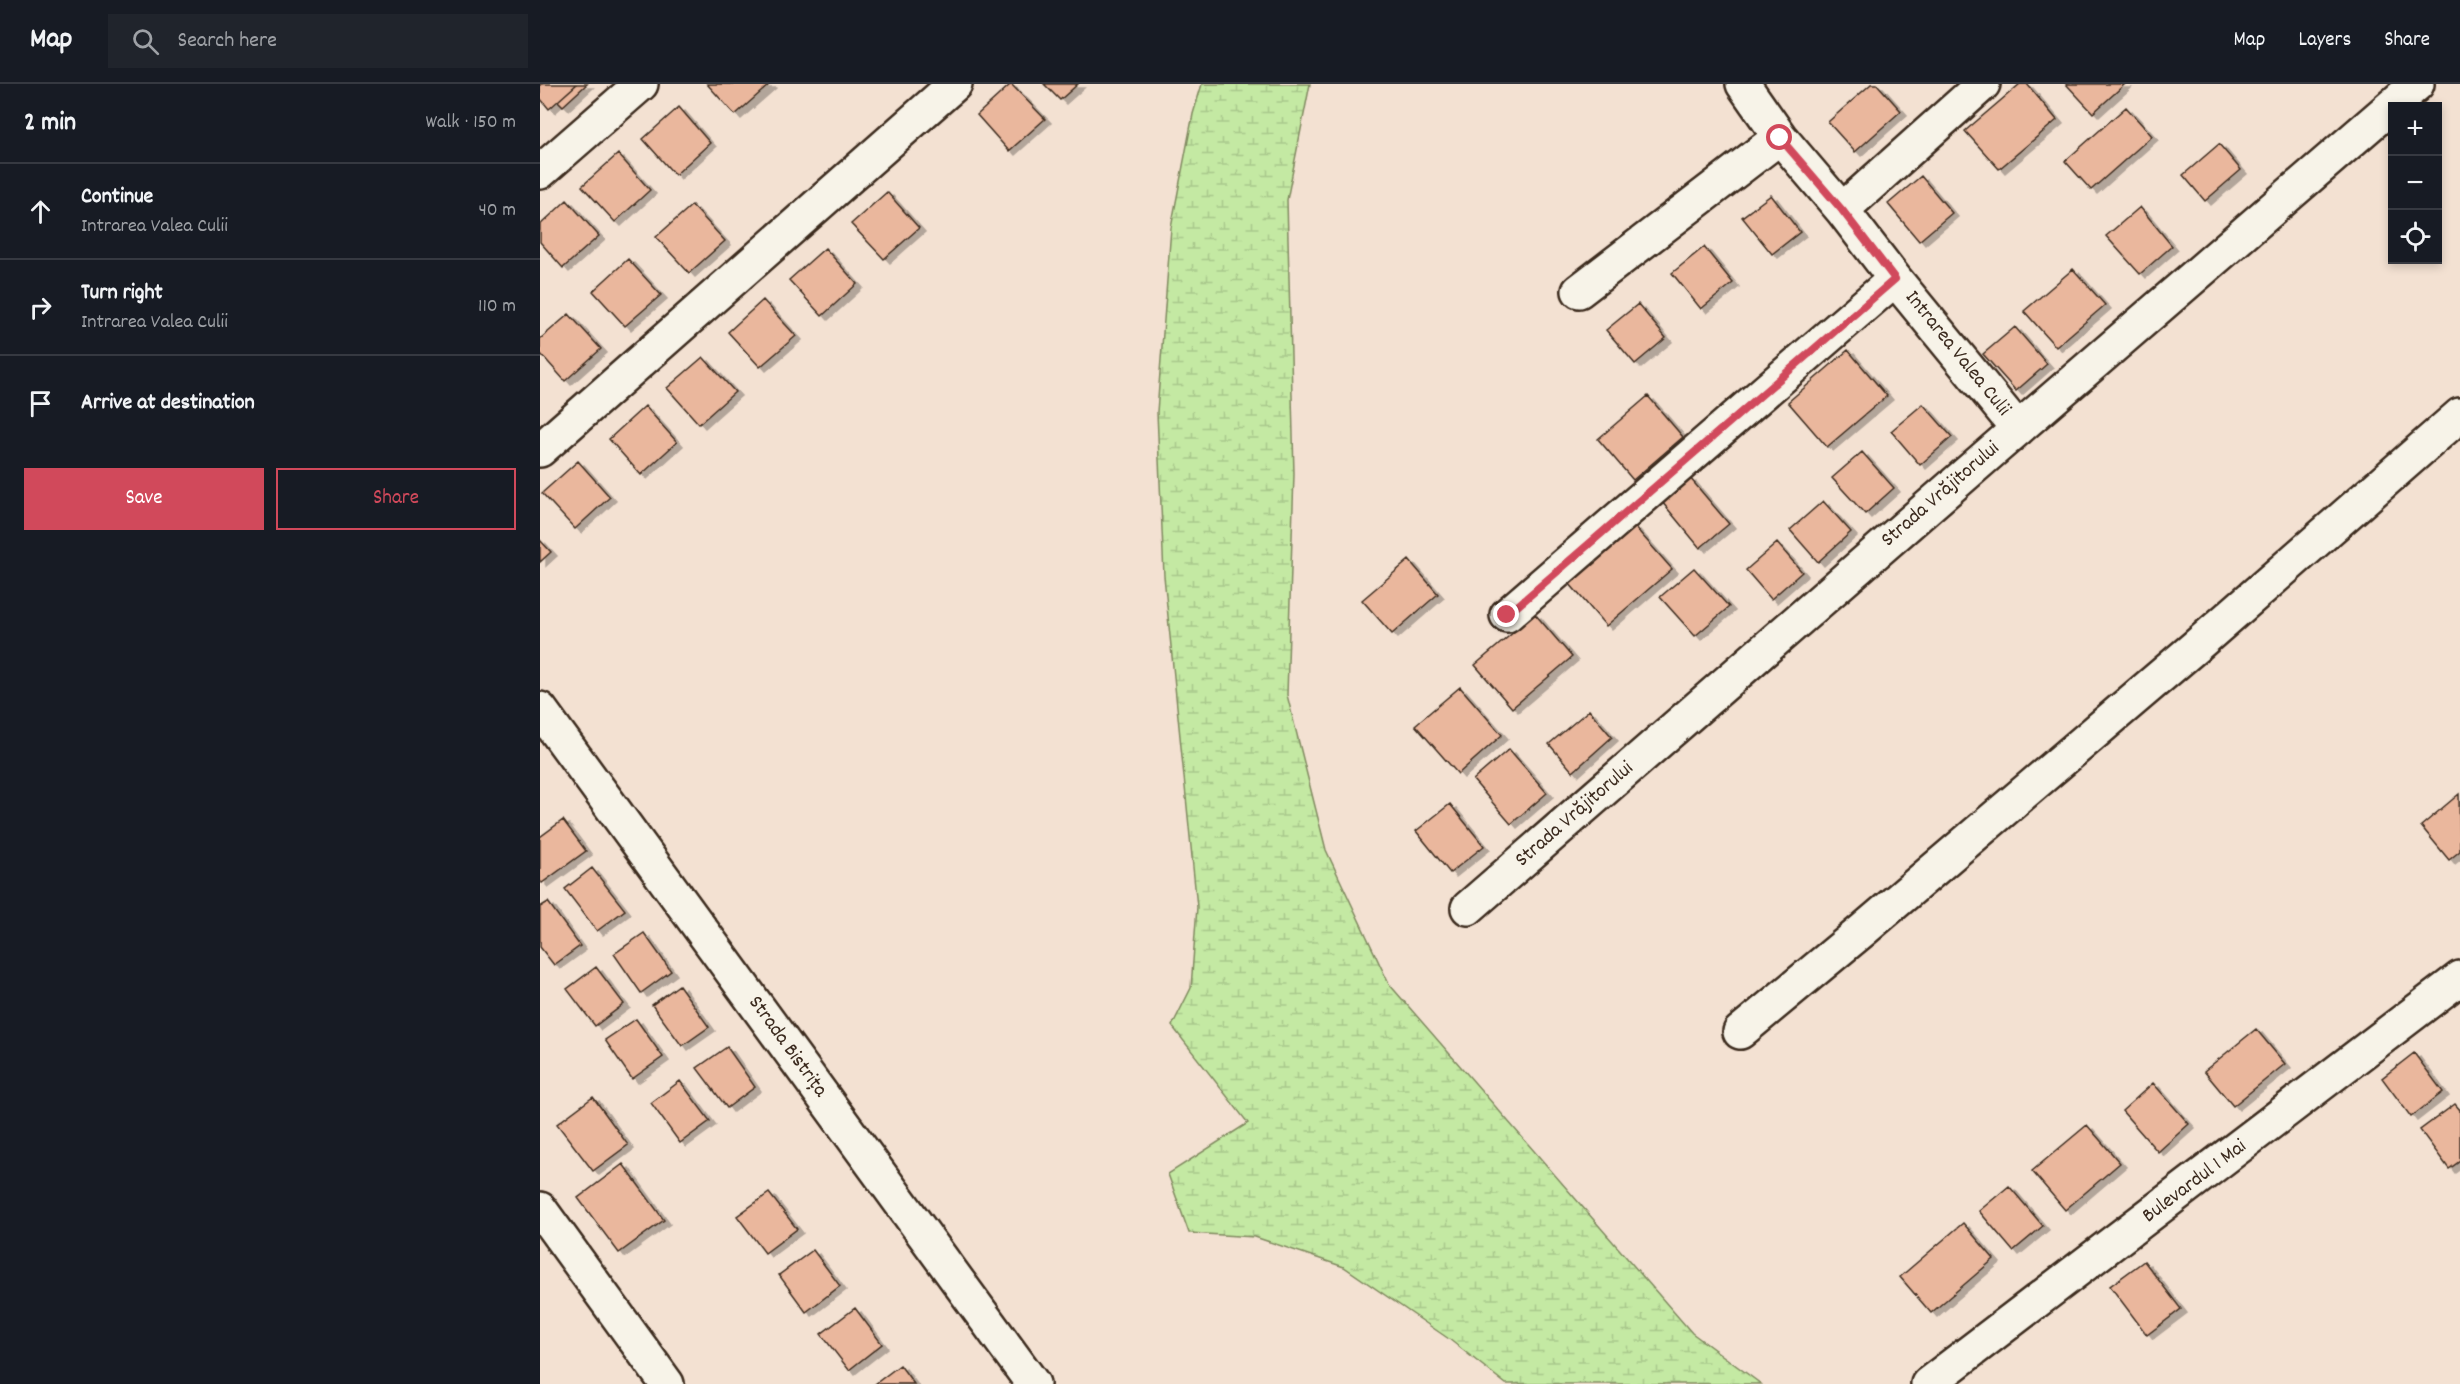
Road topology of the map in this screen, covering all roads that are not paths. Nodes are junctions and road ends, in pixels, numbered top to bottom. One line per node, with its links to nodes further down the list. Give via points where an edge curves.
1 (641, 84): 7 (street)
2 (955, 84): 13 (street)
3 (1743, 84): 6 (street, Intrarea Valea Culii)
4 (1983, 84): 8 (street)
5 (2416, 84): 12 (street, Strada Vrăjitorului)
6 (1780, 138): 8 (street, Intrarea Valea Culii); 10 (street)
7 (540, 172)
8 (1842, 210): 9 (street, Intrarea Valea Culii)
9 (1895, 279): 12 (street, Intrarea Valea Culii); 14 (street, Intrarea Valea Culii)
10 (1579, 291)
11 (2460, 415): 18 (street, via 2195,647)
12 (2018, 429): 16 (street, Strada Vrăjitorului)
13 (540, 450)
14 (1507, 615)
15 (540, 709): 21 (street, Strada Bistrița)
16 (1468, 908)
17 (2460, 978): 22 (street, Bulevardul 1 Mai)
18 (1740, 1032)
19 (540, 1209): 20 (street)
20 (667, 1384)
21 (1033, 1384)
22 (1928, 1384)

